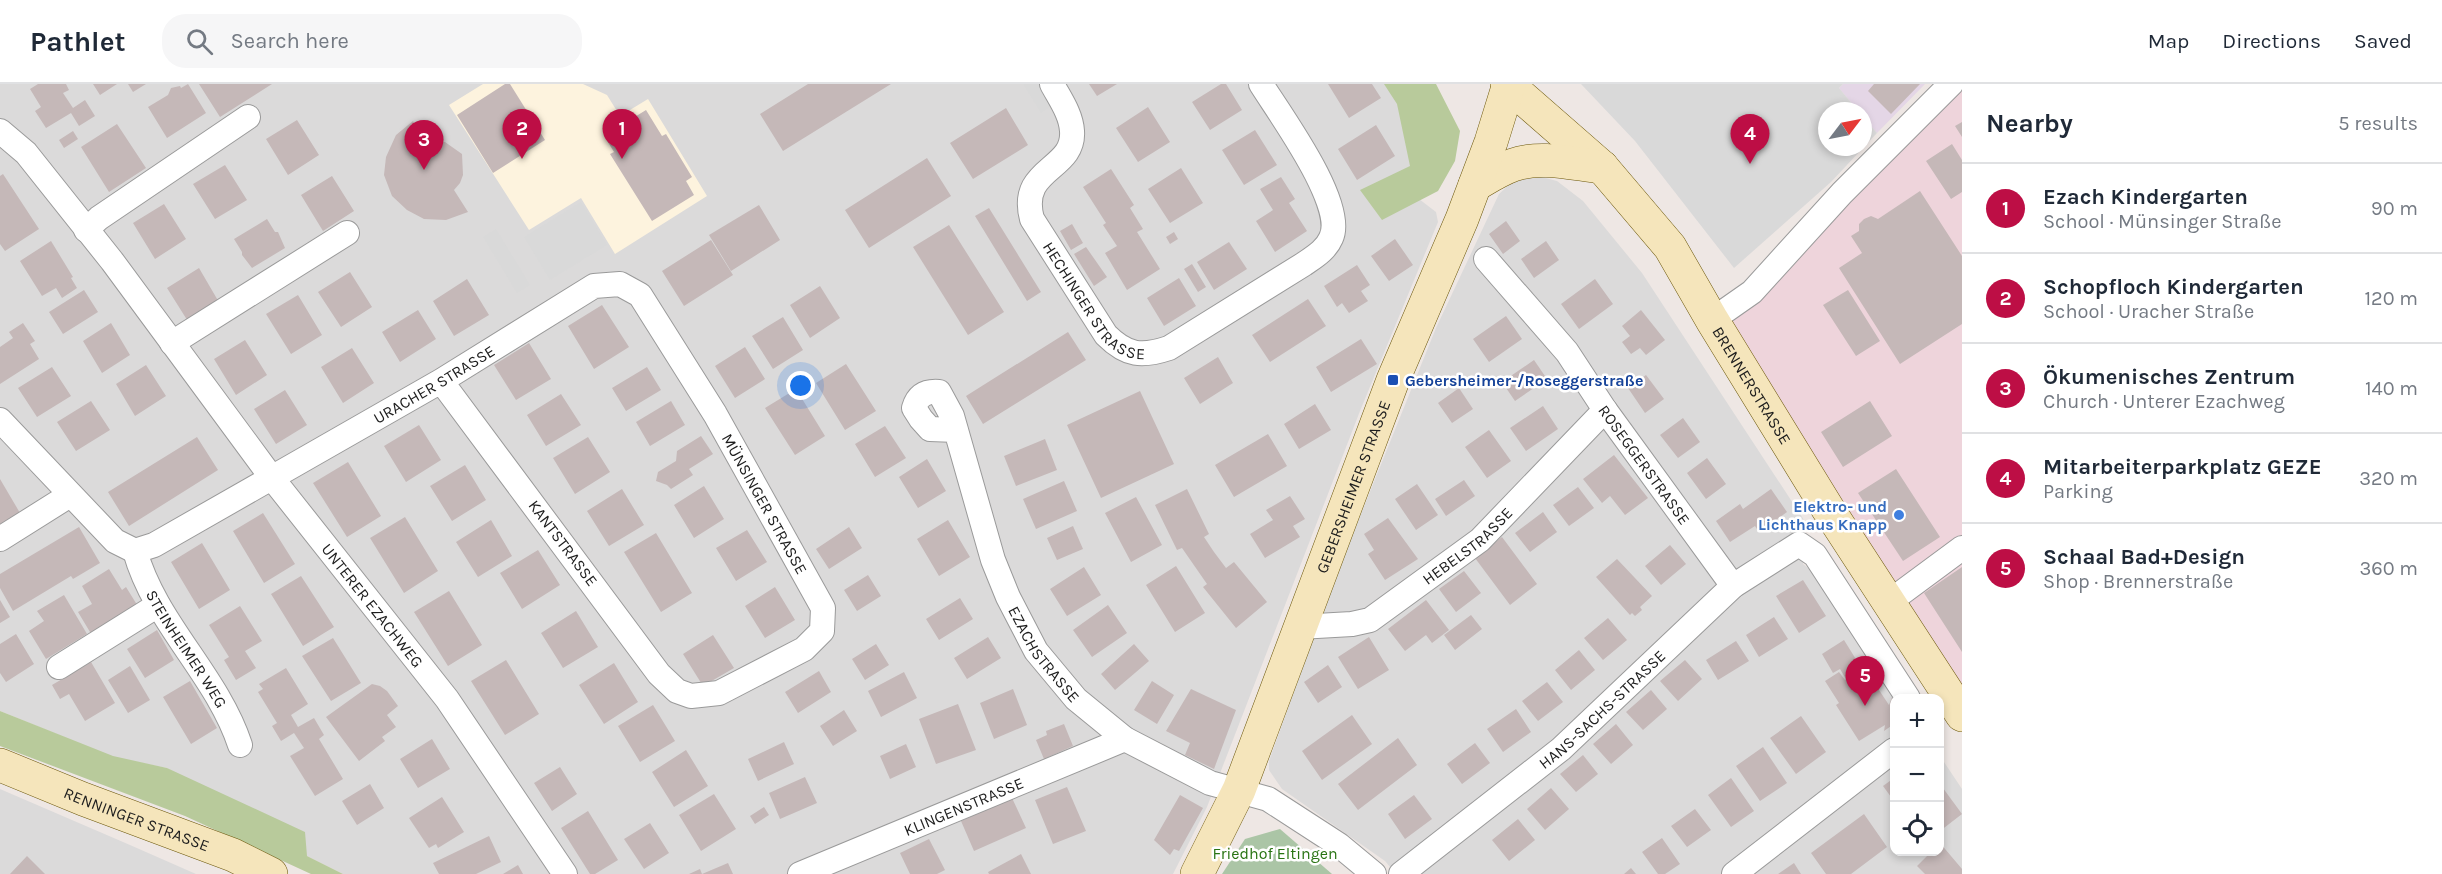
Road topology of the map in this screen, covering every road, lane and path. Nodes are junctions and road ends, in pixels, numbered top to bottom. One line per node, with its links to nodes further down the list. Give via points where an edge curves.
1 (1052, 84): 2 (street, HECHINGER STRASSE, via 1068,113 1071,144 1033,184 1028,205 1032,219 1106,336 1123,350 1152,354 1169,348 1304,264 1331,239 1327,195)
2 (1261, 84)
3 (1508, 84): 7 (street, BRENNERSTRASSE); 8 (street, GEBERSHEIMER STRASSE)
4 (1951, 84): 13 (street, via 1842,193 1752,292)
5 (248, 117): 9 (street)
6 (0, 131): 9 (street, UNTERER EZACHWEG, via 26,153)
7 (1602, 167): 8 (street, via 1541,160 1503,169); 13 (street, BRENNERSTRASSE, via 1670,247)
8 (1475, 185): 27 (street, GEBERSHEIMER STRASSE, via 1393,380)
9 (86, 230): 14 (street, UNTERER EZACHWEG)
10 (347, 233): 14 (street)
11 (1486, 259): 16 (street, ROSEGGERSTRASSE, via 1567,352)
12 (594, 286): 15 (street, URACHER STRASSE); 30 (street, MÜNSINGER STRASSE, via 620,284 640,295 715,414 823,608 822,631 804,649 719,693)
13 (1712, 320): 25 (street, BRENNERSTRASSE)
14 (172, 343): 19 (street, UNTERER EZACHWEG)
15 (441, 381): 19 (street, URACHER STRASSE); 30 (street, KANTSTRASSE, via 659,674 677,691)
16 (1605, 410): 24 (street, ROSEGGERSTRASSE); 27 (street, HEBELSTRASSE, via 1480,540 1370,620)
17 (0, 420): 20 (street)
18 (956, 430): 32 (street, EZACHSTRASSE, via 993,561 1036,651 1076,699)
19 (272, 478): 23 (street, URACHER STRASSE, via 154,545); 38 (street, UNTERER EZACHWEG, via 447,699)
20 (70, 495): 21 (street); 23 (street, via 115,541)
21 (0, 539)
22 (1962, 548): 25 (street)
23 (135, 550): 26 (street, STEINHEIMER WEG)
24 (1733, 586): 29 (street, HANS-SACHS-STRASSE, via 1799,544 1815,555); 42 (street, HANS-SACHS-STRASSE, via 1561,749)
25 (1890, 602): 31 (street, BRENNERSTRASSE)
26 (158, 605): 28 (street); 33 (street, STEINHEIMER WEG, via 232,721)
27 (1299, 627): 36 (street, GEBERSHEIMER STRASSE)
28 (60, 667)
29 (1905, 694)
30 (691, 696)
31 (1952, 712)
32 (1125, 739): 36 (street, EZACHSTRASSE, via 1210,783); 39 (street, KLINGENSTRASSE)
33 (240, 745)
34 (1890, 753): 43 (street)
35 (0, 765): 37 (street, RENNINGER STRASSE, via 233,855)
36 (1239, 790): 40 (street, GEBERSHEIMER STRASSE); 41 (street, EZACHSTRASSE, via 1268,799 1340,845)
37 (271, 874)
38 (564, 874)
39 (800, 874)
40 (1197, 874)
41 (1374, 874)
42 (1401, 874)
43 (1734, 874)

